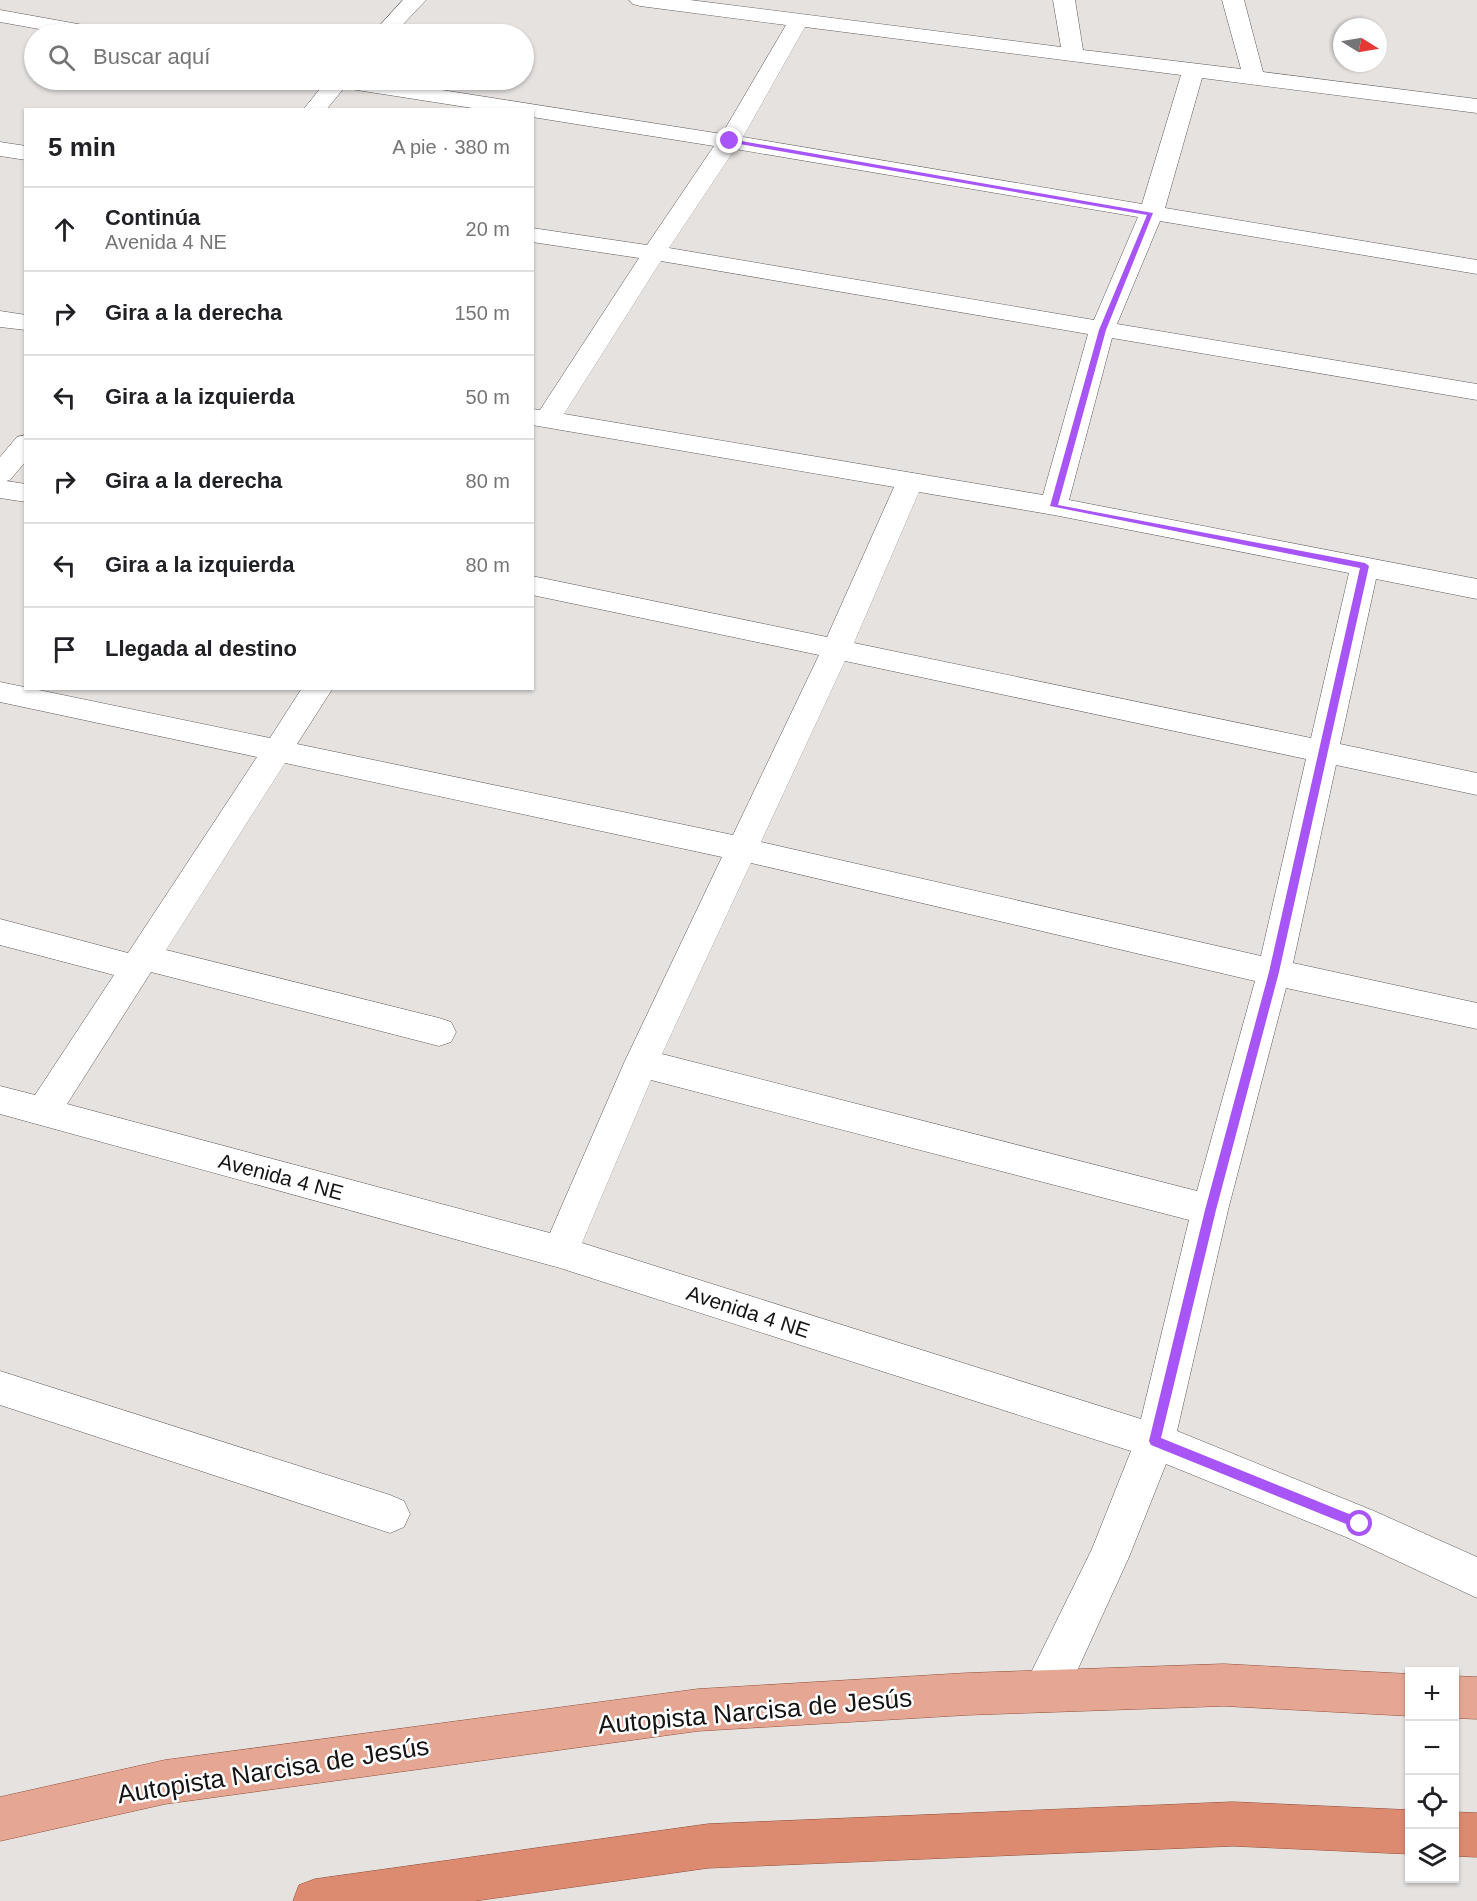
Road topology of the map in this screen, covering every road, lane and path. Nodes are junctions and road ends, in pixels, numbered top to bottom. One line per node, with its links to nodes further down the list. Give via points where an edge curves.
1 (416, 0): 9 (street)
2 (640, 0): 5 (street)
3 (1064, 0): 10 (street)
4 (1233, 0): 12 (street)
5 (662, 1): 7 (street)
6 (0, 16): 8 (street)
7 (799, 20): 10 (street, via 872,19); 19 (street)
8 (44, 24)
9 (392, 24)
10 (1072, 53): 11 (street)
11 (1193, 70): 12 (street); 22 (street)
12 (1254, 78): 15 (street)
13 (331, 90): 16 (street)
14 (403, 90): 17 (street)
15 (1477, 106)
16 (316, 108)
17 (519, 108)
18 (534, 110): 19 (street)
19 (730, 141): 22 (street); 24 (street)
20 (0, 149): 21 (street)
21 (24, 153)
22 (1151, 214): 25 (street); 28 (street)
23 (534, 235): 24 (street)
24 (654, 253): 28 (street); 30 (street)
25 (1477, 267)
26 (0, 319): 27 (street)
27 (24, 323)
28 (1102, 330): 29 (street); 36 (street)
29 (1477, 392)
30 (540, 418): 33 (street)
31 (24, 445): 32 (street)
32 (0, 474)
33 (909, 483): 36 (street); 40 (street)
34 (0, 489): 35 (street)
35 (24, 493)
36 (1054, 506): 37 (street)
37 (1365, 566): 39 (street); 44 (street)
38 (534, 585): 40 (street)
39 (1477, 589)
40 (837, 648): 44 (street); 46 (street)
41 (317, 690): 43 (street)
42 (0, 692): 43 (street)
43 (278, 751): 46 (street); 48 (street)
44 (1325, 752): 45 (street); 49 (street)
45 (1477, 784)
46 (741, 849): 49 (street); 52 (street)
47 (0, 932): 48 (street)
48 (140, 963): 51 (street); 54 (street)
49 (1274, 972): 50 (street); 55 (street)
50 (1477, 1016)
51 (439, 1032)
52 (641, 1063): 55 (street); 56 (street)
53 (0, 1100): 54 (street, Avenida 4 NE)
54 (42, 1113): 56 (street, Avenida 4 NE)
55 (1210, 1210): 58 (street)
56 (560, 1252): 58 (street, Avenida 4 NE)
57 (0, 1388): 59 (street)
58 (1155, 1441): 60 (street, Avenida 4 NE, via 1360,1524); 61 (street, via 1109,1557)
59 (390, 1514)
60 (1477, 1578)
61 (1043, 1691): 62 (main road, Autopista Narcisa de Jesús, via 1224,1685); 65 (main road, Autopista Narcisa de Jesús, via 698,1710 165,1782)
62 (1405, 1695)
63 (1459, 1697): 64 (main road)
64 (1477, 1698)
65 (0, 1819)
66 (1405, 1832): 69 (highway, via 1233,1824 708,1846)
67 (1459, 1834): 68 (highway)
68 (1477, 1835)
69 (315, 1901)

